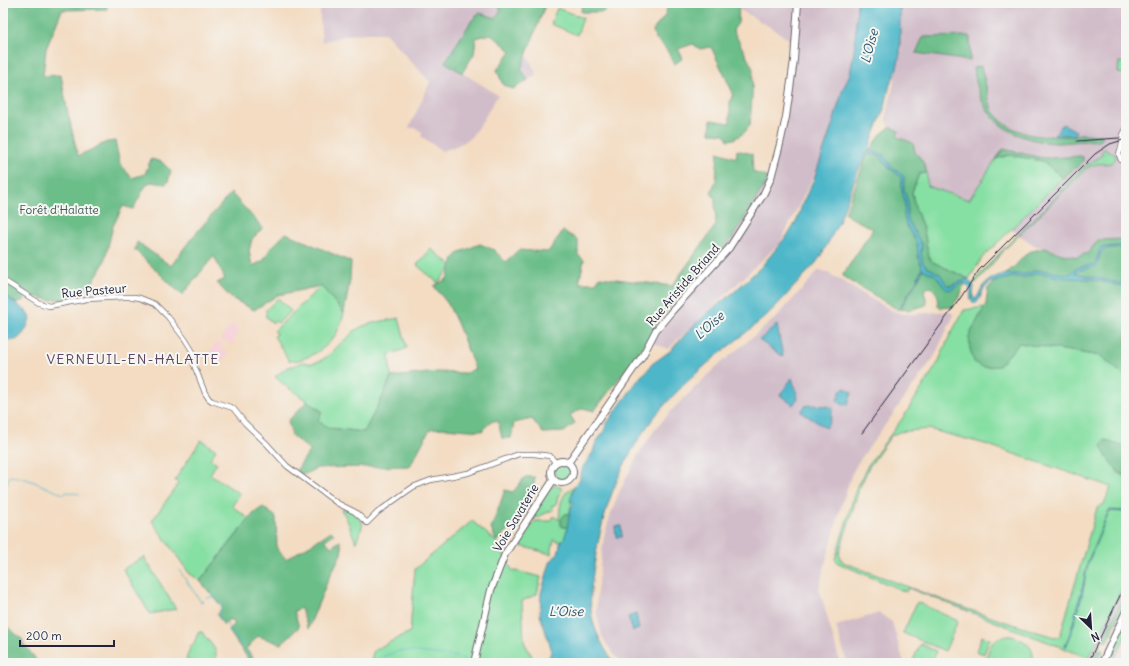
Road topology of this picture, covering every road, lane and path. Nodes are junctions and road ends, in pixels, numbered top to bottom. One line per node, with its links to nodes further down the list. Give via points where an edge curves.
1 (799, 3): 8 (main road, Rue Aristide Briand, via 796,69 778,156 763,195 729,248 656,330 644,355)
2 (1125, 131): 3 (street); 4 (street)
3 (1126, 143)
4 (1124, 149): 5 (street, via 1119,153 1119,157)
5 (1126, 161)
6 (3, 280): 7 (street, Rue Pasteur, via 39,303 49,306 87,299 134,297 155,304 180,331 193,352 194,365 209,399 233,408 297,475 337,503 355,512 367,523 378,512 413,488 431,480 468,473 518,455 550,456)
7 (556, 463): 8 (main road); 9 (main road, via 551,472)
8 (568, 463): 9 (main road, via 572,468 571,478 563,483)
9 (554, 479): 11 (main road, Voie Savaterie, via 505,554 491,590)
10 (1126, 611): 12 (main road)
11 (474, 663)
12 (1102, 663)

